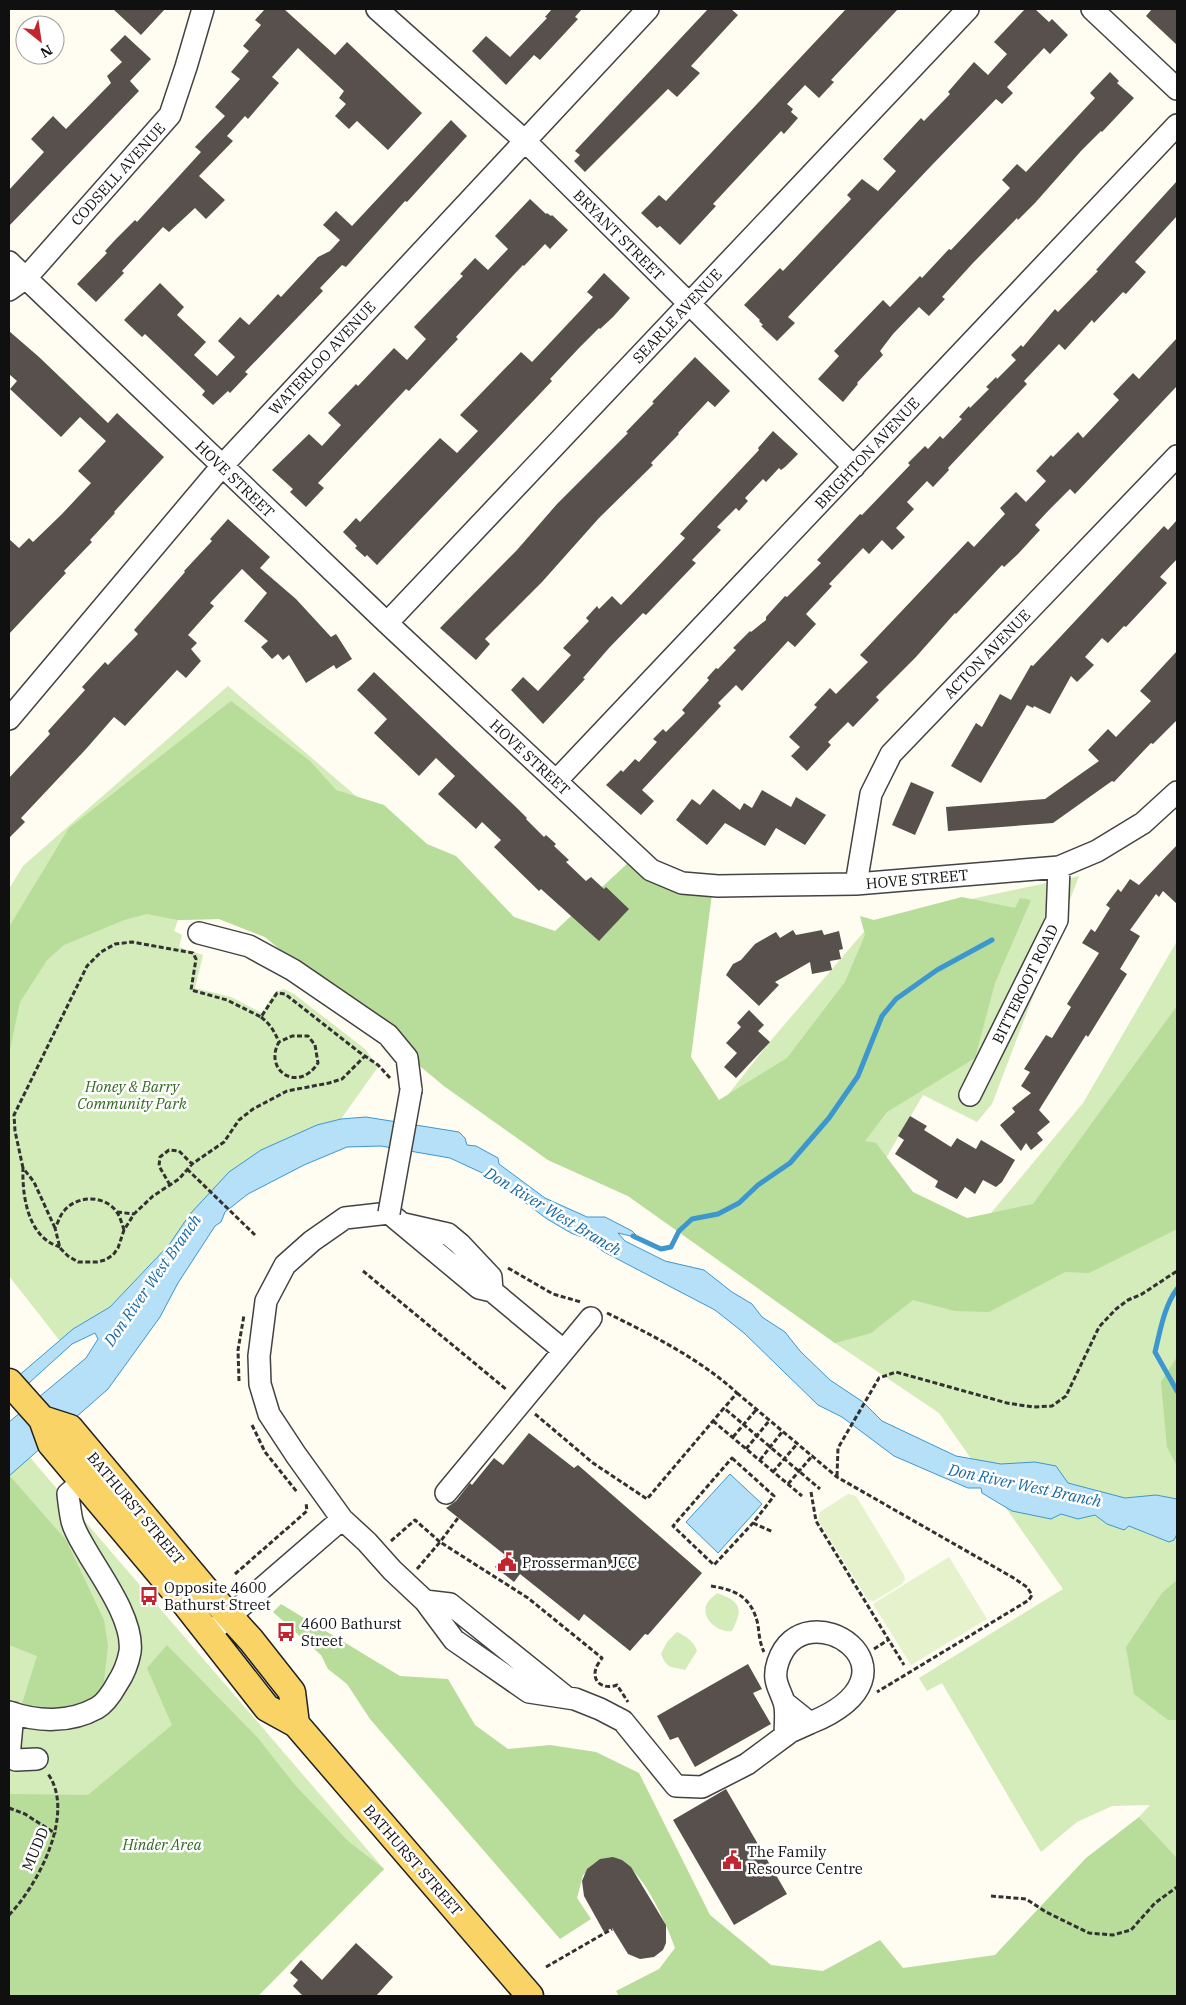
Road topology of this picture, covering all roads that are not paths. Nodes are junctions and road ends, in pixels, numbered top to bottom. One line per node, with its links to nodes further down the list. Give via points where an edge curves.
1 (204, 9): 10 (street, CODSELL AVENUE, via 170,115)
2 (377, 9): 8 (street, BRYANT STREET)
3 (648, 9): 8 (street, WATERLOO AVENUE)
4 (968, 9): 12 (street, SEARLE AVENUE)
5 (1092, 9): 6 (street)
6 (1177, 89)
7 (1177, 126): 15 (street, BRIGHTON AVENUE)
8 (524, 140): 12 (street, BRYANT STREET); 14 (street, WATERLOO AVENUE)
9 (9, 262): 10 (street, HOVE STREET)
10 (26, 278): 11 (street, CODSELL AVENUE); 14 (street, HOVE STREET)
11 (9, 290)
12 (688, 304): 15 (street, BRYANT STREET); 16 (street, SEARLE AVENUE)
13 (1177, 456): 21 (street, ACTON AVENUE, via 891,754 870,794)
14 (222, 466): 16 (street, HOVE STREET); 17 (street, WATERLOO AVENUE)
15 (854, 467): 18 (street, BRIGHTON AVENUE)
16 (386, 623): 18 (street, HOVE STREET)
17 (9, 719)
18 (556, 781): 21 (street, HOVE STREET, via 651,870 682,883 718,886)
19 (1177, 792): 20 (street, HOVE STREET, via 1143,823 1097,851)
20 (1058, 867): 21 (street, HOVE STREET); 23 (street, BITTEROOT ROAD, via 1057,920)
21 (856, 884)
22 (199, 933): 24 (street, bridge, via 249,946 293,970 388,1035 407,1058)
23 (970, 1095)
24 (395, 1218): 26 (street, via 448,1234 491,1277 492,1291); 31 (street, via 345,1218 285,1265 266,1300 259,1356 260,1384 269,1414)
25 (595, 1312): 26 (street)
26 (563, 1350): 30 (street)
27 (9, 1382): 28 (main road)
28 (61, 1436): 29 (main road, BATHURST STREET); 32 (main road, BATHURST STREET)
29 (83, 1481): 33 (main road, BATHURST STREET); 35 (street, via 68,1494 72,1521 126,1624 130,1652 126,1666 111,1694 101,1706 89,1712 70,1719 54,1720)
30 (446, 1493)
31 (342, 1519): 32 (street); 38 (street, via 425,1601 450,1604 566,1697 623,1721 676,1786 702,1787 747,1764)
32 (230, 1616): 33 (street); 37 (main road, BATHURST STREET, via 292,1692)
33 (209, 1634): 37 (main road, BATHURST STREET, via 267,1708)
34 (785, 1703): 36 (street); 36 (street, via 775,1676 785,1649 795,1639 823,1632 838,1635 850,1643 864,1668 862,1682 836,1711); 38 (street)
35 (11, 1712): 39 (street, via 9,1757)
36 (810, 1722): 38 (street)
37 (296, 1724): 40 (main road, BATHURST STREET)
38 (785, 1736)
39 (37, 1759)
40 (530, 1996)

